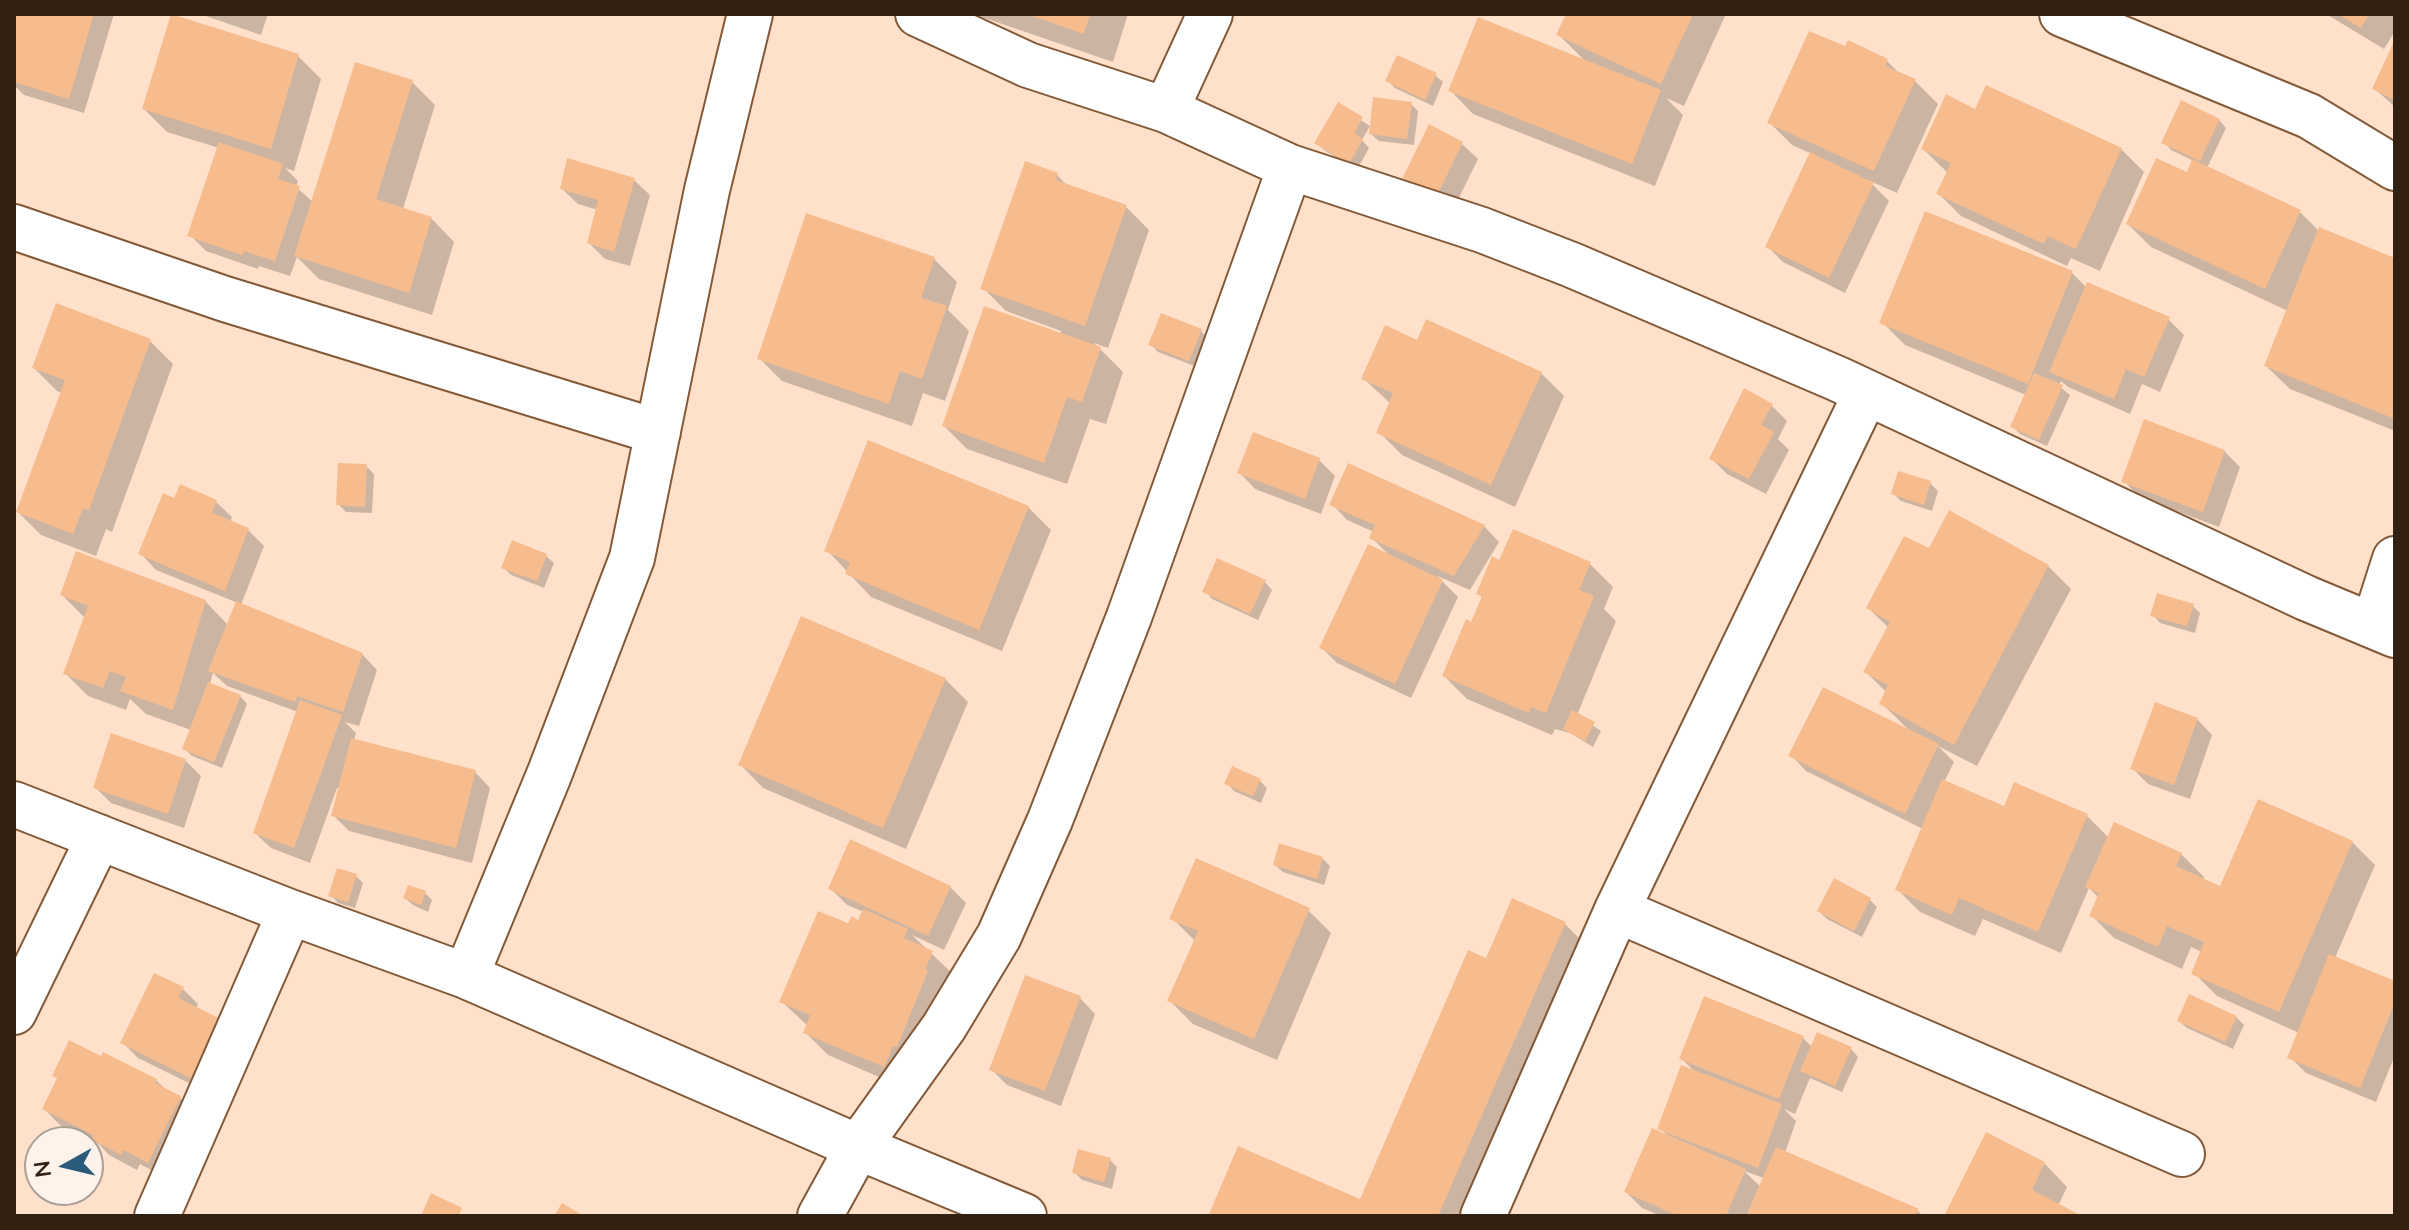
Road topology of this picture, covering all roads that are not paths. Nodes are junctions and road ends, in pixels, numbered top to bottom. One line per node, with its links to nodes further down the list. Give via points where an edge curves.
1 (750, 14): 10 (street, via 707,190)
2 (918, 14): 5 (street, via 1028,65)
3 (1210, 14): 5 (street)
4 (2062, 14): 7 (street, via 2309,116)
5 (1166, 110): 6 (street)
6 (1290, 167): 9 (street, via 1572,265); 19 (street, via 1129,617 1050,820 1005,922 944,1027)
7 (2395, 168)
8 (14, 227): 10 (street, via 225,299)
9 (1866, 393): 12 (street); 15 (street)
10 (658, 432): 17 (street, via 632,558)
11 (2395, 559): 12 (street)
12 (2384, 630)
13 (14, 804): 14 (street)
14 (99, 837): 16 (street); 18 (street)
15 (1617, 910): 20 (street); 24 (street)
16 (290, 912): 17 (street); 21 (street)
17 (466, 976): 19 (street)
18 (14, 1012)
19 (858, 1147): 22 (street); 23 (street)
20 (2182, 1154)
21 (157, 1216)
22 (820, 1216)
23 (1024, 1216)
24 (1483, 1216)

